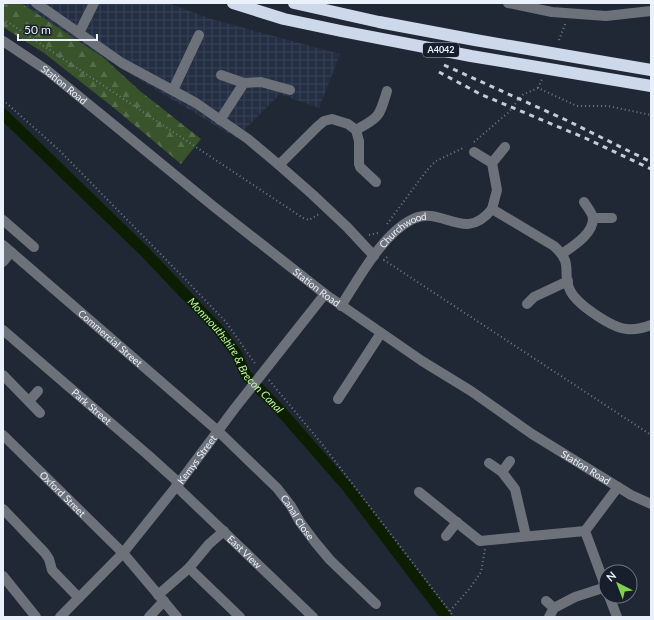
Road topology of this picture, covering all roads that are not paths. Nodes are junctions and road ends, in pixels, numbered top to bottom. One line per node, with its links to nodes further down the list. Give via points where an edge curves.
1 (36, 3): 7 (street)
2 (94, 3): 7 (street)
3 (234, 3): 13 (highway, A4042, via 284,19 341,31)
4 (294, 3): 10 (highway, A4042, via 475,40)
5 (508, 3): 6 (street, via 552,12 606,16)
6 (651, 11)
7 (79, 33): 14 (street, via 122,63)
8 (199, 35): 14 (street)
9 (3, 41): 36 (street, Station Road, via 48,71)
10 (651, 70)
11 (222, 75): 12 (street)
12 (244, 83): 15 (street, via 261,82); 17 (street)
13 (651, 86)
14 (173, 90): 17 (street)
15 (290, 90)
16 (387, 90): 18 (street, via 378,115)
17 (220, 120): 22 (street)
18 (356, 130): 22 (street, via 339,120 324,121); 23 (street, via 360,167)
19 (470, 148): 21 (street)
20 (505, 148): 21 (street)
21 (492, 163): 25 (street, via 497,190)
22 (279, 165): 33 (street)
23 (376, 182)
24 (584, 202): 26 (street)
25 (492, 209): 32 (street, via 554,246); 33 (street, Churchwood, via 486,217 469,224 455,223 438,217 414,218 387,233)
26 (593, 218): 27 (street); 32 (street, via 589,231)
27 (612, 218)
28 (3, 220): 30 (street)
29 (3, 245): 31 (street, Commercial Street)
30 (34, 247)
31 (11, 252): 34 (street); 47 (street, Commercial Street)
32 (562, 254): 35 (street)
33 (374, 256): 38 (street, Churchwood)
34 (3, 262)
35 (568, 281): 37 (street, via 534,297); 39 (street, via 569,289 582,305 614,325 638,329)
36 (325, 294): 38 (street, Station Road); 47 (street, Kemys Street)
37 (527, 304)
38 (341, 306): 41 (street, Station Road)
39 (651, 324)
40 (3, 330): 52 (street, Park Street)
41 (381, 333): 44 (street); 53 (street, Station Road, via 532,434)
42 (3, 375): 45 (street)
43 (38, 391): 45 (street)
44 (338, 399)
45 (29, 401): 46 (street)
46 (40, 413)
47 (218, 431): 52 (street, Kemys Street); 70 (street, Canal Close, via 277,488 330,560)
48 (3, 435): 62 (street, Oxford Street)
49 (510, 461): 51 (street)
50 (489, 463): 51 (street)
51 (502, 472): 61 (street, via 515,489)
52 (178, 484): 58 (street, East View); 62 (street, Kemys Street)
53 (618, 487): 55 (street, Station Road); 59 (street)
54 (419, 492): 57 (street)
55 (651, 504)
56 (3, 509): 67 (street, via 45,553 52,570)
57 (457, 522): 60 (street); 61 (street, via 480,541)
58 (224, 531): 64 (street); 78 (street, East View)
59 (585, 531): 61 (street); 63 (street)
60 (446, 536)
61 (526, 536)
62 (123, 553): 67 (street, Kemys Street); 68 (street, Oxford Street)
63 (598, 566)
64 (189, 568): 68 (street); 77 (street)
65 (4, 581): 73 (street)
66 (598, 590): 72 (street, via 575,597)
67 (78, 598): 74 (street, Kemys Street)
68 (161, 598): 75 (street); 76 (street, Oxford Street)
69 (546, 600): 72 (street)
70 (376, 604)
71 (612, 604): 80 (street)
72 (554, 608): 79 (street)
73 (36, 617)
74 (60, 617)
75 (149, 617)
76 (177, 617)
77 (240, 617)
78 (312, 617)
79 (549, 617)
80 (617, 617)

